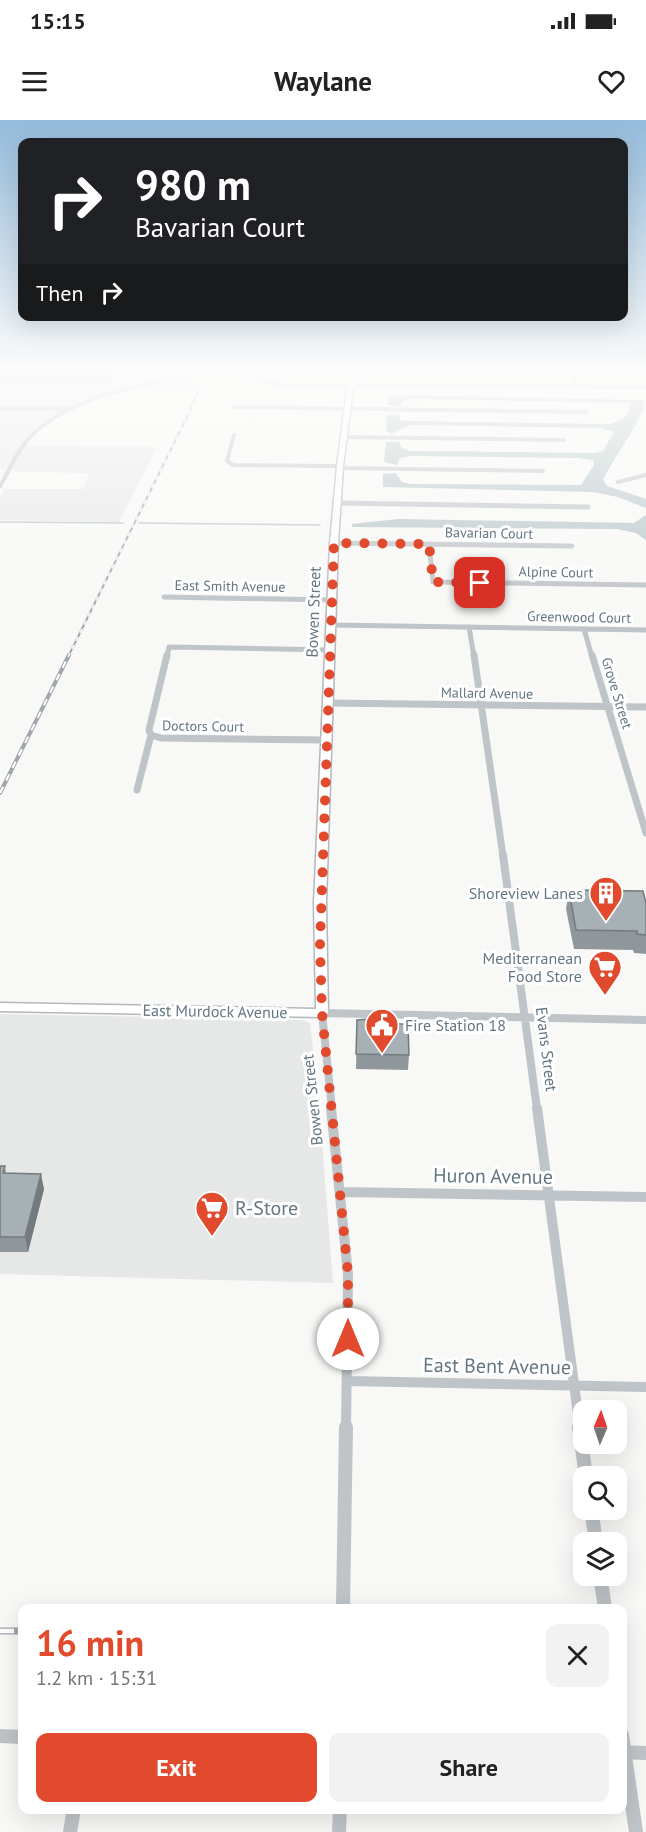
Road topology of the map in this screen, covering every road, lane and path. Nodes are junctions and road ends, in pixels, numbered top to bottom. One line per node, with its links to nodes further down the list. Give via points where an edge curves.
1 (21, 453): 8 (street)
2 (229, 453): 4 (street, via 227,461 233,465)
3 (342, 453): 4 (main road, Bowen Street)
4 (340, 467): 5 (street); 9 (main road, Bowen Street)
5 (543, 471)
6 (646, 475): 7 (street)
7 (618, 482)
8 (0, 486)
9 (337, 503): 10 (street); 11 (main road, Bowen Street)
10 (588, 507)
11 (334, 543): 12 (street, Bavarian Court); 16 (main road, Bowen Street)
12 (429, 544): 13 (street, Bavarian Court); 14 (street, Alpine Court, via 433,582)
13 (572, 546)
14 (646, 585)
15 (164, 597): 16 (street, East Smith Avenue)
16 (332, 600): 17 (main road, Bowen Street)
17 (331, 626): 18 (street, Greenwood Court); 21 (main road, Bowen Street)
18 (469, 627): 19 (street, Greenwood Court); 23 (street, Evans Street)
19 (584, 629): 20 (street, Greenwood Court); 24 (street, Grove Street)
20 (646, 630)
21 (330, 650): 22 (main road, Bowen Street); 26 (street, Doctors Court, via 169,647 149,730)
22 (328, 703): 23 (street, Mallard Avenue); 27 (main road, Bowen Street)
23 (483, 705): 24 (street, Mallard Avenue); 32 (street, Evans Street)
24 (609, 707): 25 (street, Mallard Avenue); 29 (street, Grove Street)
25 (646, 707)
26 (152, 735): 27 (street, Doctors Court); 28 (street)
27 (326, 740): 31 (main road, Bowen Street, via 320,903)
28 (137, 790)
29 (646, 833)
30 (0, 1007): 31 (main road, East Murdock Avenue)
31 (322, 1013): 32 (street, East Murdock Avenue); 34 (street, Bowen Street)
32 (525, 1017): 33 (street, East Murdock Avenue); 35 (street, Evans Street)
33 (646, 1020)
34 (340, 1192): 35 (street, Huron Avenue); 37 (street, Bowen Street, via 348,1274)
35 (548, 1195): 36 (street, Huron Avenue); 38 (street, Evans Street)
36 (646, 1197)
37 (348, 1381): 38 (street, East Bent Avenue); 42 (street, Bowen Street)
38 (574, 1385): 39 (street, East Bent Avenue); 40 (street, Evans Street)
39 (646, 1387)
40 (585, 1466)
41 (602, 1586): 43 (street)
42 (344, 1604)
43 (604, 1604)
44 (0, 1736): 45 (street)
45 (18, 1737)
46 (627, 1752): 47 (street)
47 (646, 1753)
48 (627, 1772): 53 (street)
49 (73, 1814): 51 (street)
50 (340, 1814): 52 (street)
51 (70, 1832)
52 (339, 1832)
53 (636, 1832)

